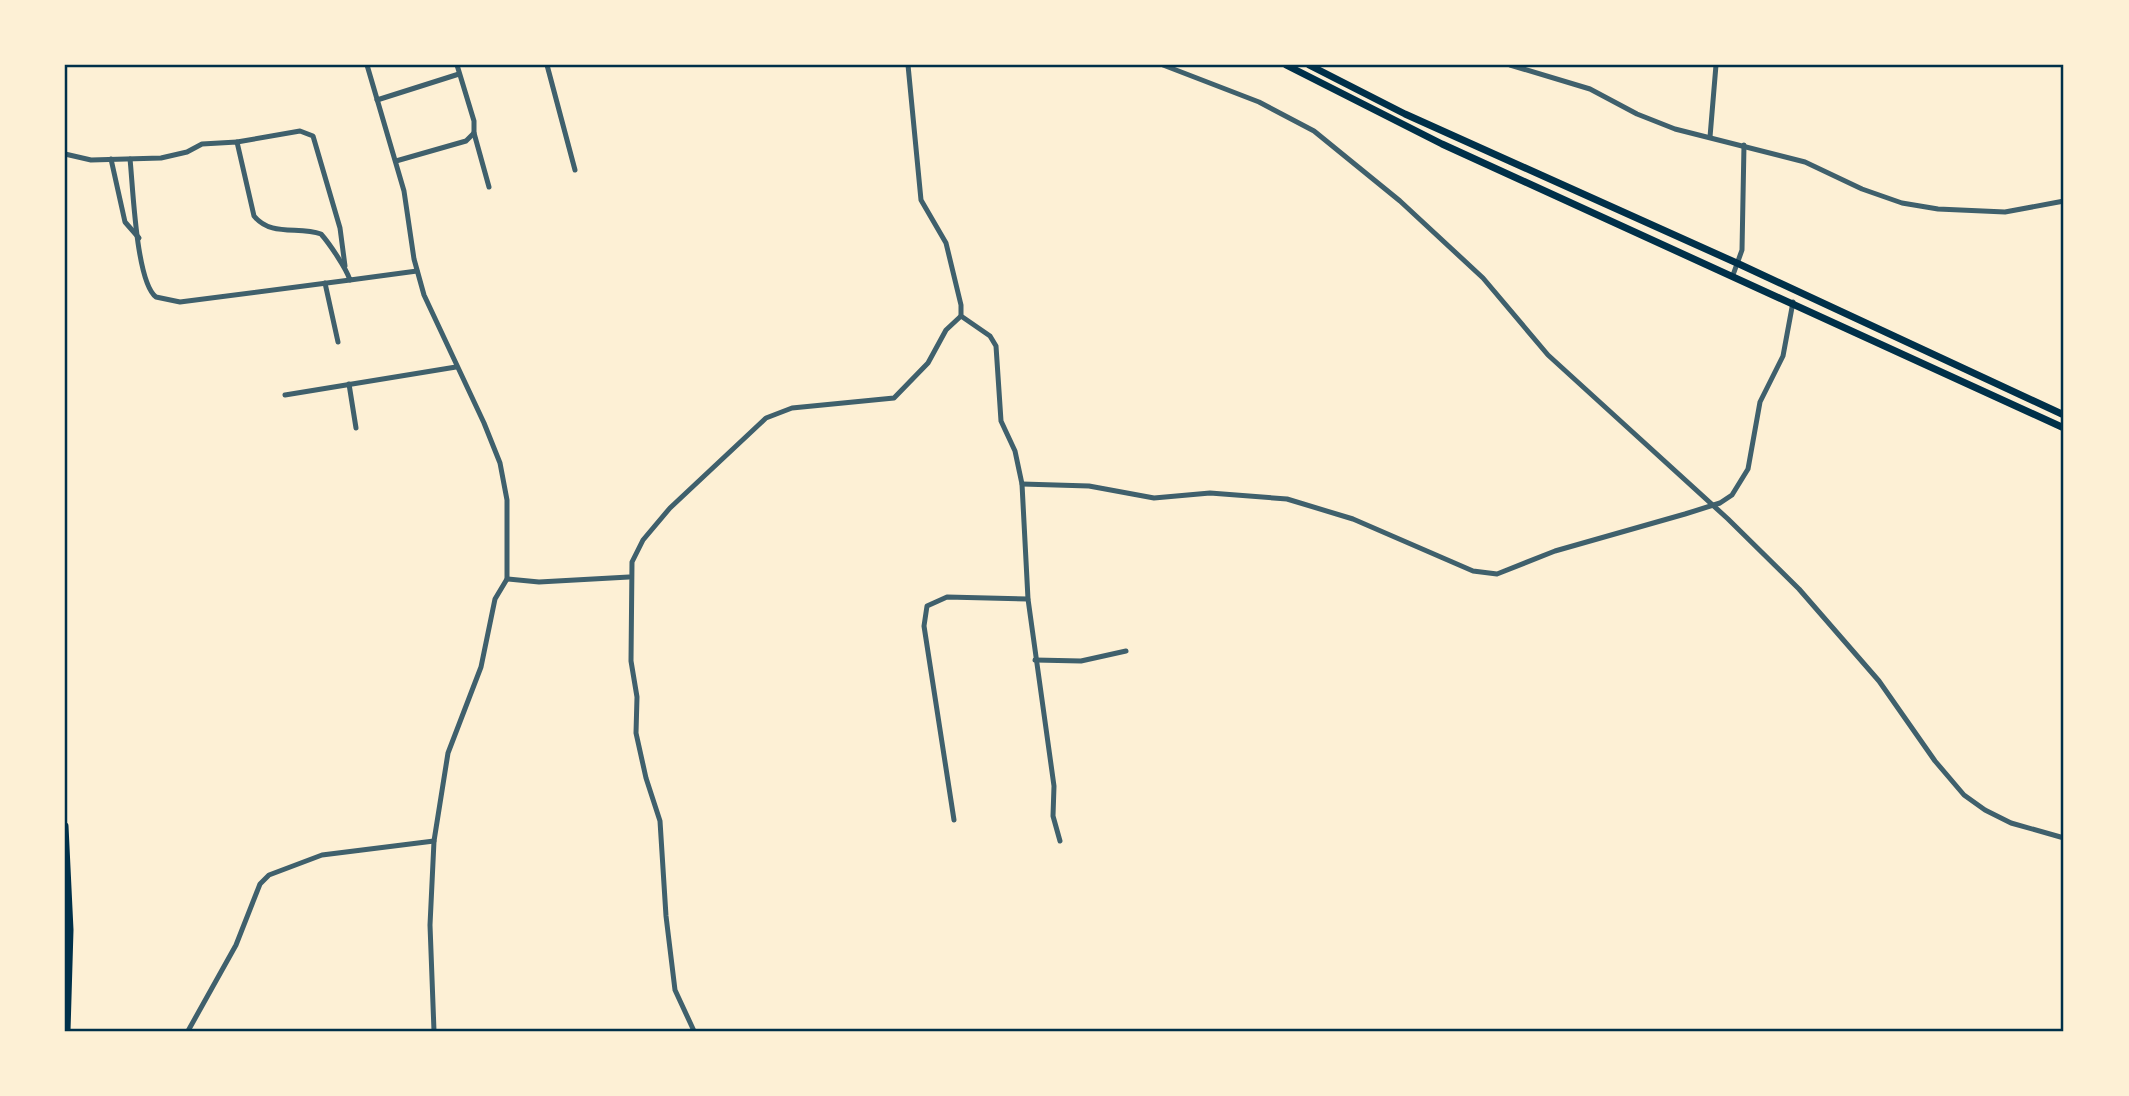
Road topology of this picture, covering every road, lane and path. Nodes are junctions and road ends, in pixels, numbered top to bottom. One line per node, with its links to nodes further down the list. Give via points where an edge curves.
1 (367, 65): 11 (street)
2 (457, 65): 10 (street)
3 (548, 65): 22 (street)
4 (908, 65): 33 (street, via 921,200 946,243)
5 (1166, 65): 47 (street, via 1285,114 1314,131 1483,278 1548,355)
6 (1286, 65): 16 (main road)
7 (1309, 65): 13 (main road)
8 (1510, 65): 14 (street, via 1590,89 1647,118)
9 (1716, 65): 14 (street)
10 (459, 74): 11 (street); 12 (street)
11 (377, 100): 21 (street)
12 (474, 133): 21 (street, via 466,141); 23 (street)
13 (1447, 133): 16 (main road); 26 (main road)
14 (1710, 137): 17 (street)
15 (237, 142): 20 (street, via 202,144 161,158); 27 (street, via 254,216 260,223 321,234); 27 (street, via 300,131 313,136 344,244)
16 (1442, 144): 29 (main road)
17 (1744, 145): 24 (street, via 1805,162 1872,193 1919,207 2005,212); 26 (street)
18 (65, 154): 19 (street)
19 (111, 159): 20 (street); 25 (street, via 122,213)
20 (130, 159): 25 (street)
21 (396, 160): 28 (street)
22 (575, 170)
23 (489, 187)
24 (2064, 201)
25 (139, 238): 31 (street, via 147,286 162,300 206,299)
26 (1739, 264): 29 (street); 34 (main road)
27 (345, 266): 30 (street)
28 (417, 271): 30 (street); 37 (street)
29 (1733, 275): 32 (main road)
30 (350, 280): 31 (street)
31 (325, 283): 35 (street)
32 (1793, 302): 36 (main road); 46 (street, via 1783,356 1760,402 1748,469 1741,485)
33 (961, 316): 45 (street, via 996,345 1001,421 1015,451); 49 (street, via 946,330 928,363 894,398 792,408 773,413 753,428 649,532 635,554)
34 (1885, 332): 36 (main road); 40 (main road)
35 (338, 342)
36 (1881, 342): 42 (main road)
37 (456, 367): 38 (street); 50 (street, via 500,463 507,500)
38 (349, 384): 39 (street); 43 (street)
39 (285, 395)
40 (2052, 409): 41 (main road); 42 (main road)
41 (2064, 415)
42 (2047, 420): 44 (main road)
43 (356, 428)
44 (2064, 428)
45 (1022, 484): 47 (street, via 1089,486 1154,498 1210,493 1287,499 1353,519 1473,571 1497,574 1565,548); 51 (street)
46 (1726, 500): 47 (street); 48 (street)
47 (1710, 505): 48 (street)
48 (1725, 516): 56 (street, via 1793,582 1853,650 1964,794 2011,823)
49 (629, 577): 50 (street, via 539,582); 63 (street, via 636,733 660,821 675,990)
50 (507, 579): 57 (street, via 495,599 481,667 448,753)
51 (1028, 599): 53 (street); 54 (street, via 947,597 927,606 924,626)
52 (1126, 651): 53 (street, via 1081,661)
53 (1035, 660): 58 (street)
54 (954, 821)
55 (65, 826): 59 (main road)
56 (2064, 838)
57 (434, 841): 61 (street, via 322,855 269,875 260,884 236,946); 62 (street, via 430,925)
58 (1060, 841)
59 (67, 931): 60 (main road)
60 (67, 1031)
61 (188, 1031)
62 (434, 1031)
63 (694, 1031)

